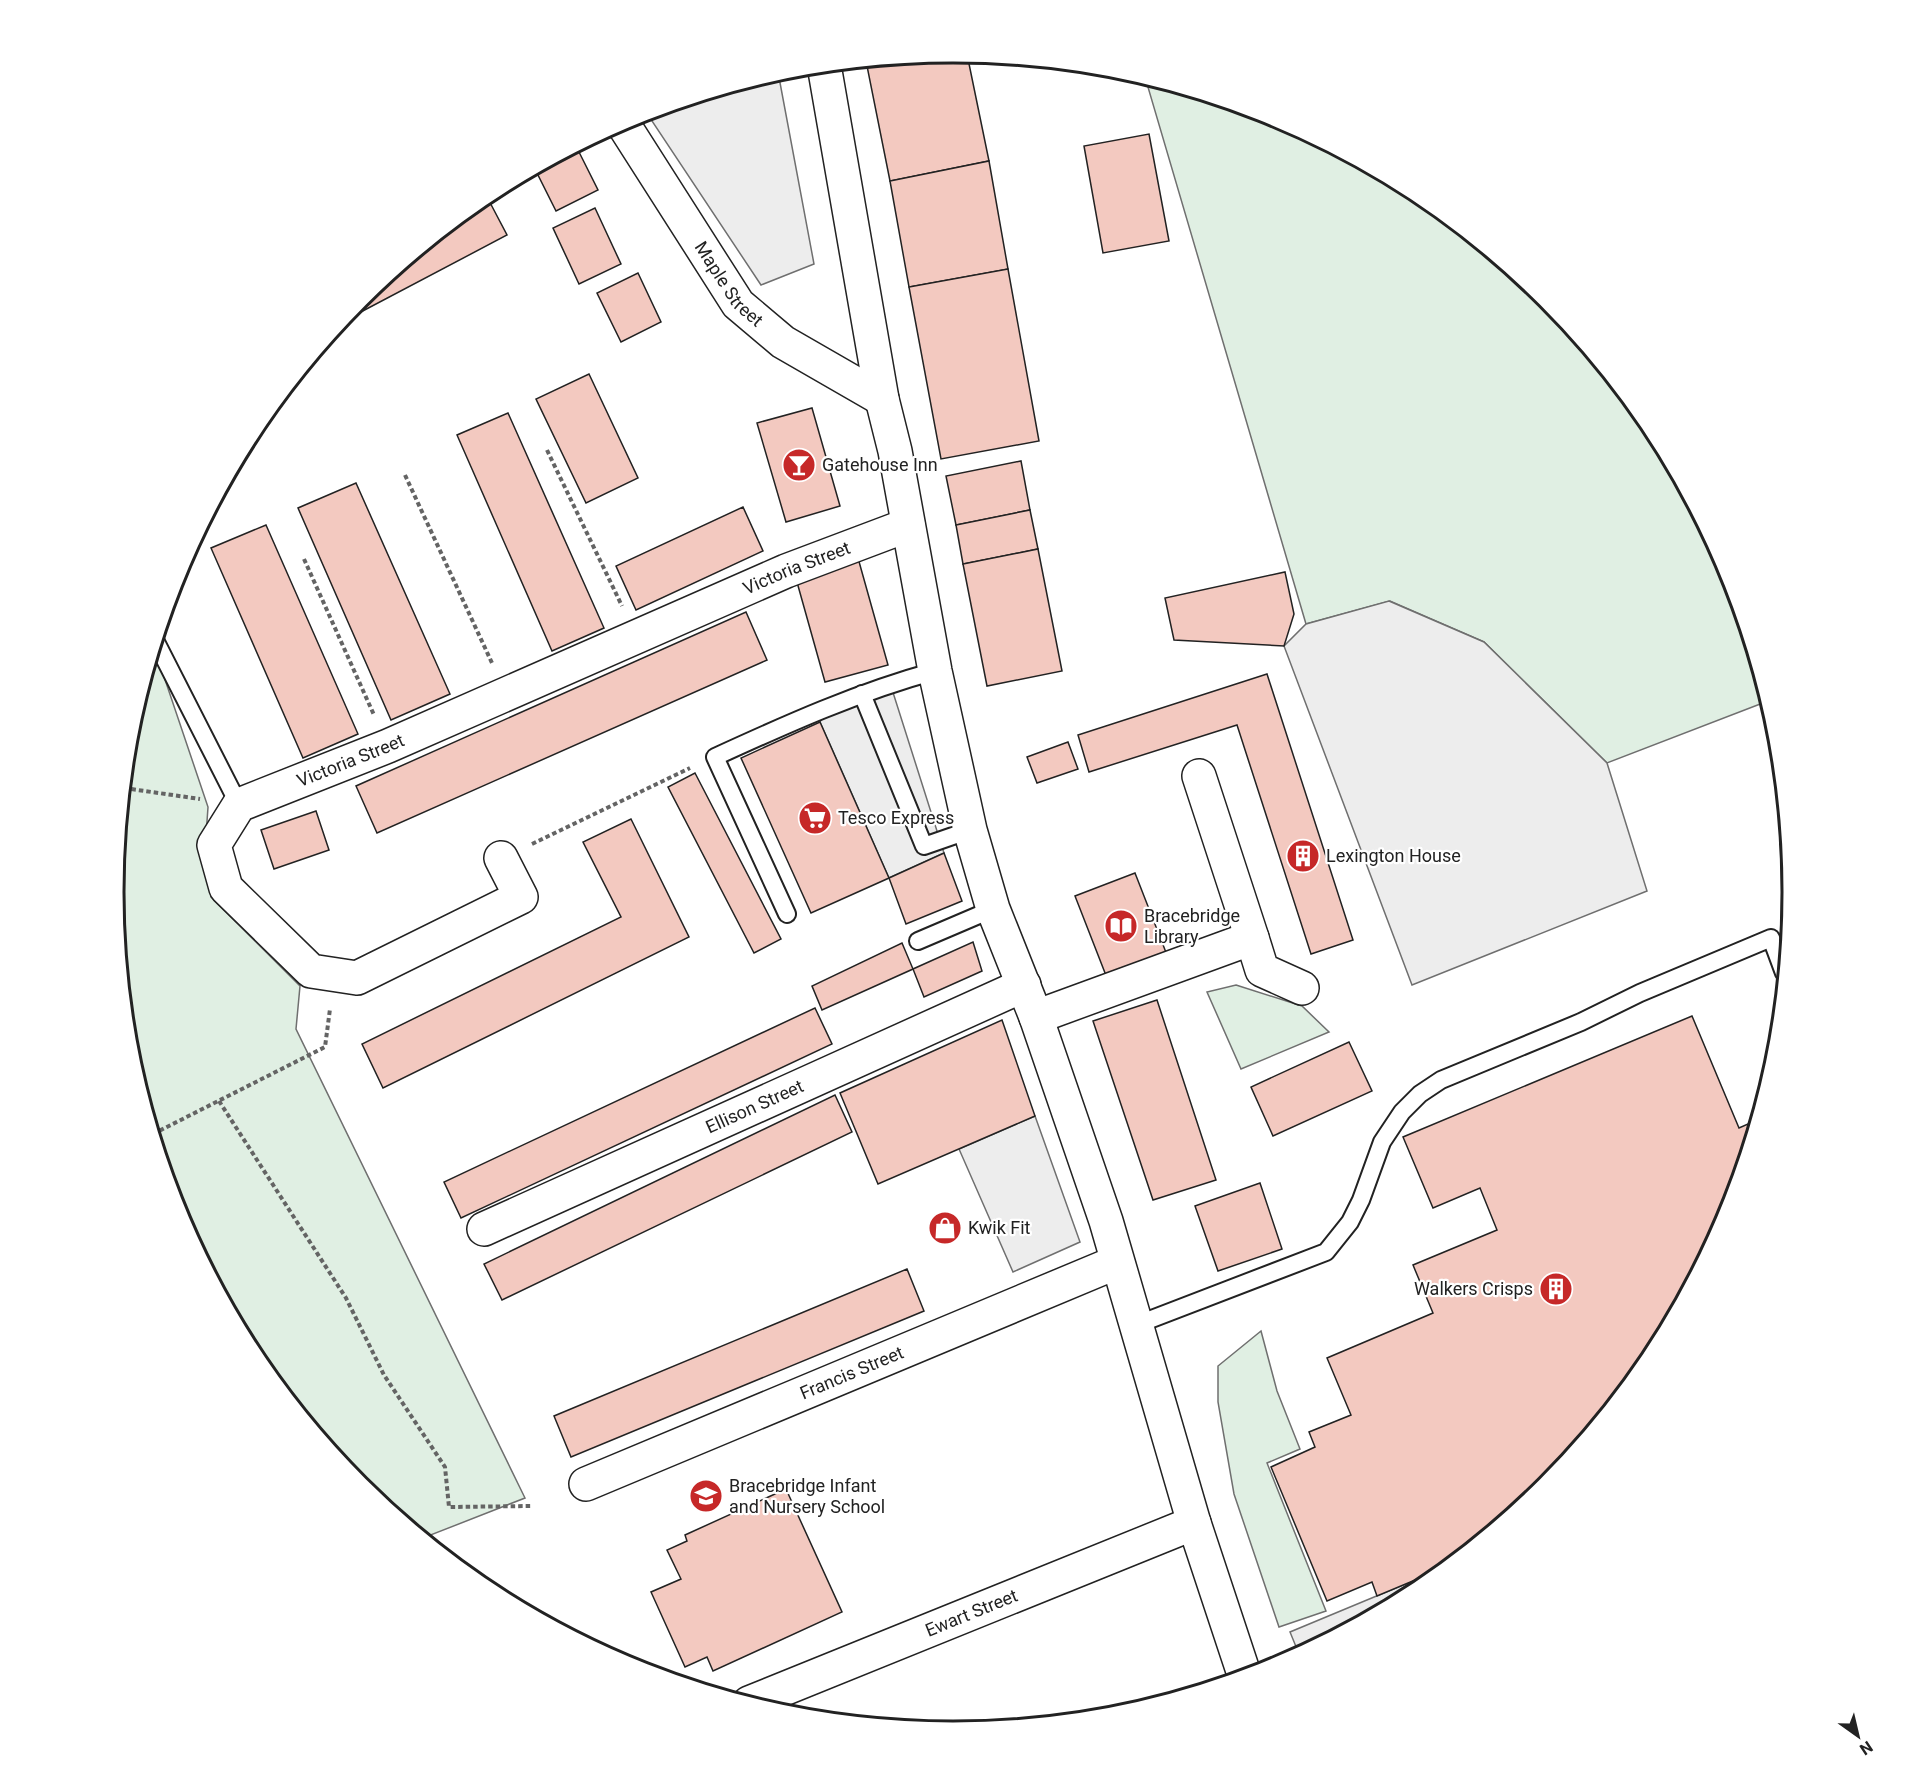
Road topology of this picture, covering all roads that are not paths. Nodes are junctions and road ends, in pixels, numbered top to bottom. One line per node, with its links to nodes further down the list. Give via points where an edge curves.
1 (825, 73): 3 (street)
2 (627, 130): 3 (street, Maple Street, via 738,303 783,342)
3 (882, 399): 4 (street, via 896,451)
4 (908, 525): 6 (street); 9 (street, Victoria Street, via 786,571 388,746)
5 (160, 650): 9 (lane)
6 (935, 670): 7 (lane); 10 (street)
7 (862, 694): 10 (lane, via 924,846); 13 (lane, via 714,757)
8 (1199, 776): 14 (street)
9 (239, 805): 11 (street, via 214,845 226,888 311,971 357,978 521,897)
10 (970, 831): 12 (street)
11 (501, 858)
12 (993, 909): 15 (lane); 17 (street)
13 (787, 914)
14 (1252, 938): 18 (street, via 1262,970); 19 (street)
15 (918, 941)
16 (1779, 959): 22 (lane, via 1770,938 1441,1080 1402,1112 1382,1143 1350,1222 1326,1252)
17 (1024, 985): 19 (street); 20 (street, Ellison Street)
18 (1302, 988)
19 (1036, 1017): 21 (street, via 1106,1221)
20 (484, 1229)
21 (1116, 1262): 22 (street); 23 (street, Francis Street)
22 (1136, 1325): 24 (street)
23 (586, 1484)
24 (1194, 1523): 25 (street); 26 (street, Ewart Street)
25 (1242, 1668)
26 (761, 1698)

